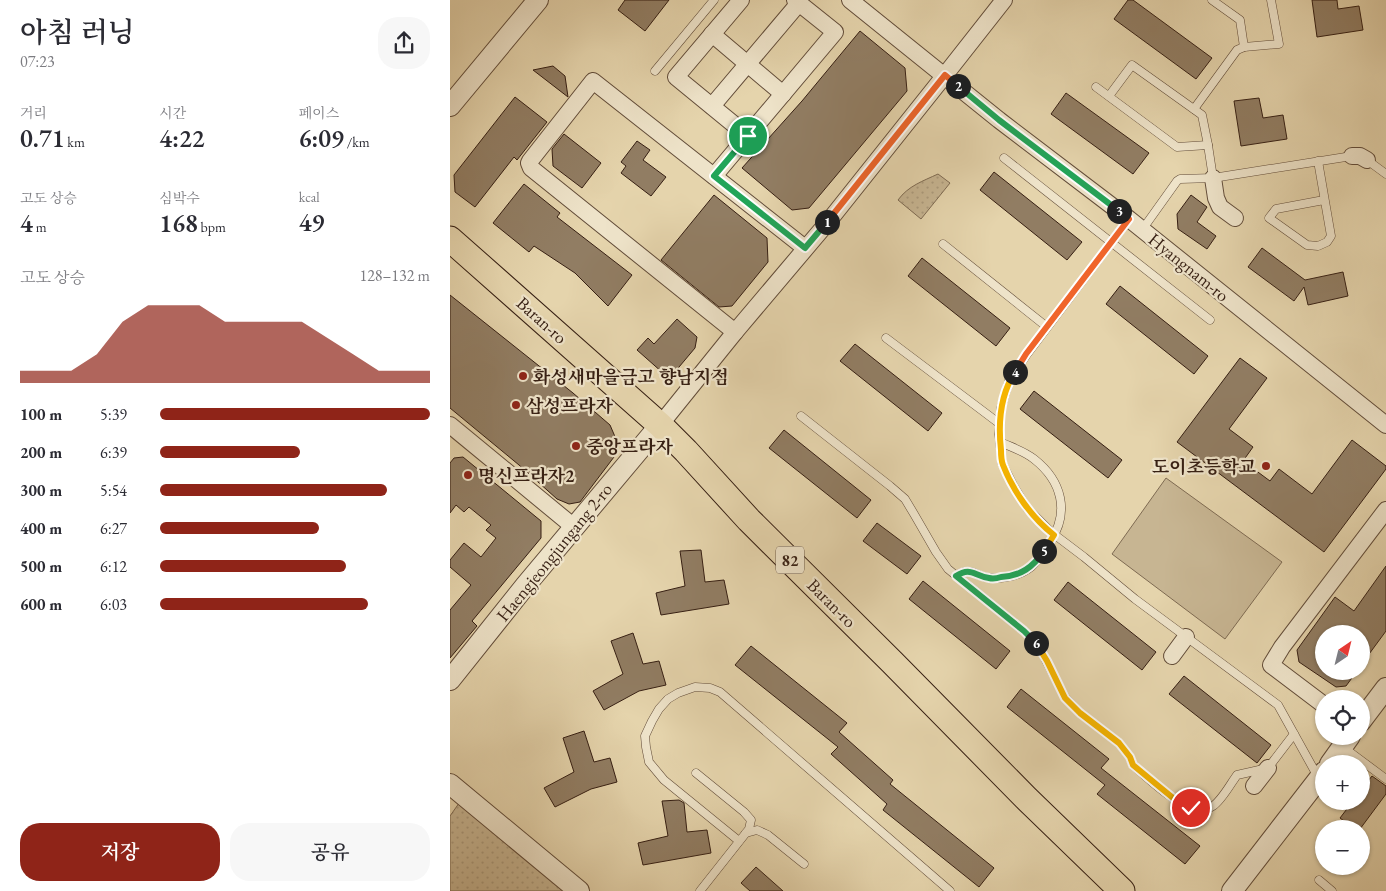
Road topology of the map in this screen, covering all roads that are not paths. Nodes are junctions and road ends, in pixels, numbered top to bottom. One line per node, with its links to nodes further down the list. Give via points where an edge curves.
1 (538, 0): 17 (street)
2 (714, 0): 12 (lane)
3 (741, 0): 9 (street)
4 (850, 0): 13 (street, Hyangnam-ro)
5 (1004, 0): 13 (street)
6 (1212, 0): 10 (lane, via 1240,20)
7 (1271, 0): 10 (lane, via 1279,44)
8 (797, 2): 11 (street); 15 (street, via 835,32)
9 (712, 34): 11 (street); 18 (street, via 676,76)
10 (1244, 47): 19 (lane, via 1237,50)
11 (748, 64): 15 (street); 18 (street)
12 (655, 71)
13 (945, 75): 29 (street, Hyangnam-ro); 34 (street)
14 (1096, 87): 16 (lane)
15 (783, 94): 20 (street)
16 (1109, 96): 19 (lane, via 1132,65); 21 (lane, via 1177,147)
17 (450, 106)
18 (712, 106): 20 (street)
19 (1194, 109): 21 (lane, via 1202,115)
20 (748, 136): 25 (street)
21 (1208, 145): 26 (lane)
22 (1004, 158): 32 (lane)
23 (1318, 161): 24 (lane, via 1359,158); 26 (lane); 27 (lane)
24 (1386, 174)
25 (714, 176): 34 (street); 37 (street, via 592,81 529,164)
26 (1213, 178): 28 (street, via 1220,207); 30 (lane, via 1180,179)
27 (1324, 200): 27 (lane, via 1330,236 1322,245 1307,245 1269,218 1276,208)
28 (1235, 218)
29 (1129, 219): 30 (street, Hyangnam-ro); 32 (lane)
30 (1142, 230): 42 (street, Hyangnam-ro)
31 (450, 239): 41 (main road, Baran-ro / 82)
32 (1111, 242): 35 (lane); 36 (lane)
33 (943, 244): 36 (lane)
34 (805, 248): 37 (street)
35 (1210, 320)
36 (1048, 327): 40 (lane, via 1009,381)
37 (735, 332): 41 (street)
38 (886, 338): 40 (lane)
39 (801, 416): 48 (lane, via 904,499 936,552)
40 (1000, 424): 44 (lane)
41 (660, 425): 46 (street, Haengjeongjungang 2-ro); 74 (main road, Baran-ro / 82, via 749,520)
42 (1386, 425)
43 (452, 432): 46 (street, via 513,469)
44 (1000, 442): 47 (lane, via 1002,463 1013,484 1027,508); 47 (lane, via 1033,458 1056,484 1062,505 1059,526)
45 (1386, 510): 53 (street, via 1271,665)
46 (574, 527): 51 (street, Haengjeongjungang 2-ro)
47 (1054, 535): 48 (lane, via 1032,566 1021,574 991,578 964,571); 49 (lane)
48 (956, 576): 60 (lane, via 1038,645 1065,698 1119,743 1133,765 1178,802 1203,810 1213,806 1237,774)
49 (1186, 637): 50 (street); 55 (lane, via 1278,705)
50 (1172, 656)
51 (450, 680)
52 (1386, 688): 54 (street)
53 (1315, 698)
54 (1370, 709)
55 (1294, 734): 59 (lane); 60 (lane)
56 (1345, 745): 58 (street)
57 (1350, 745): 62 (lane)
58 (1337, 755)
59 (1315, 760)
60 (1268, 768): 65 (street)
61 (696, 774): 66 (lane, via 751,820)
62 (1386, 779)
63 (1315, 783): 75 (street)
64 (450, 784): 71 (street)
65 (1254, 786)
66 (746, 833): 67 (lane); 68 (lane, via 757,830 768,835)
67 (739, 841): 70 (lane); 73 (lane, via 664,780 649,762 645,736 659,709 678,693 695,687 720,692)
68 (804, 864)
69 (1319, 880): 76 (lane)
70 (702, 888): 72 (lane)
71 (579, 891)
72 (712, 891)
73 (950, 891)
74 (1122, 891)
75 (1232, 891)
76 (1332, 891)

